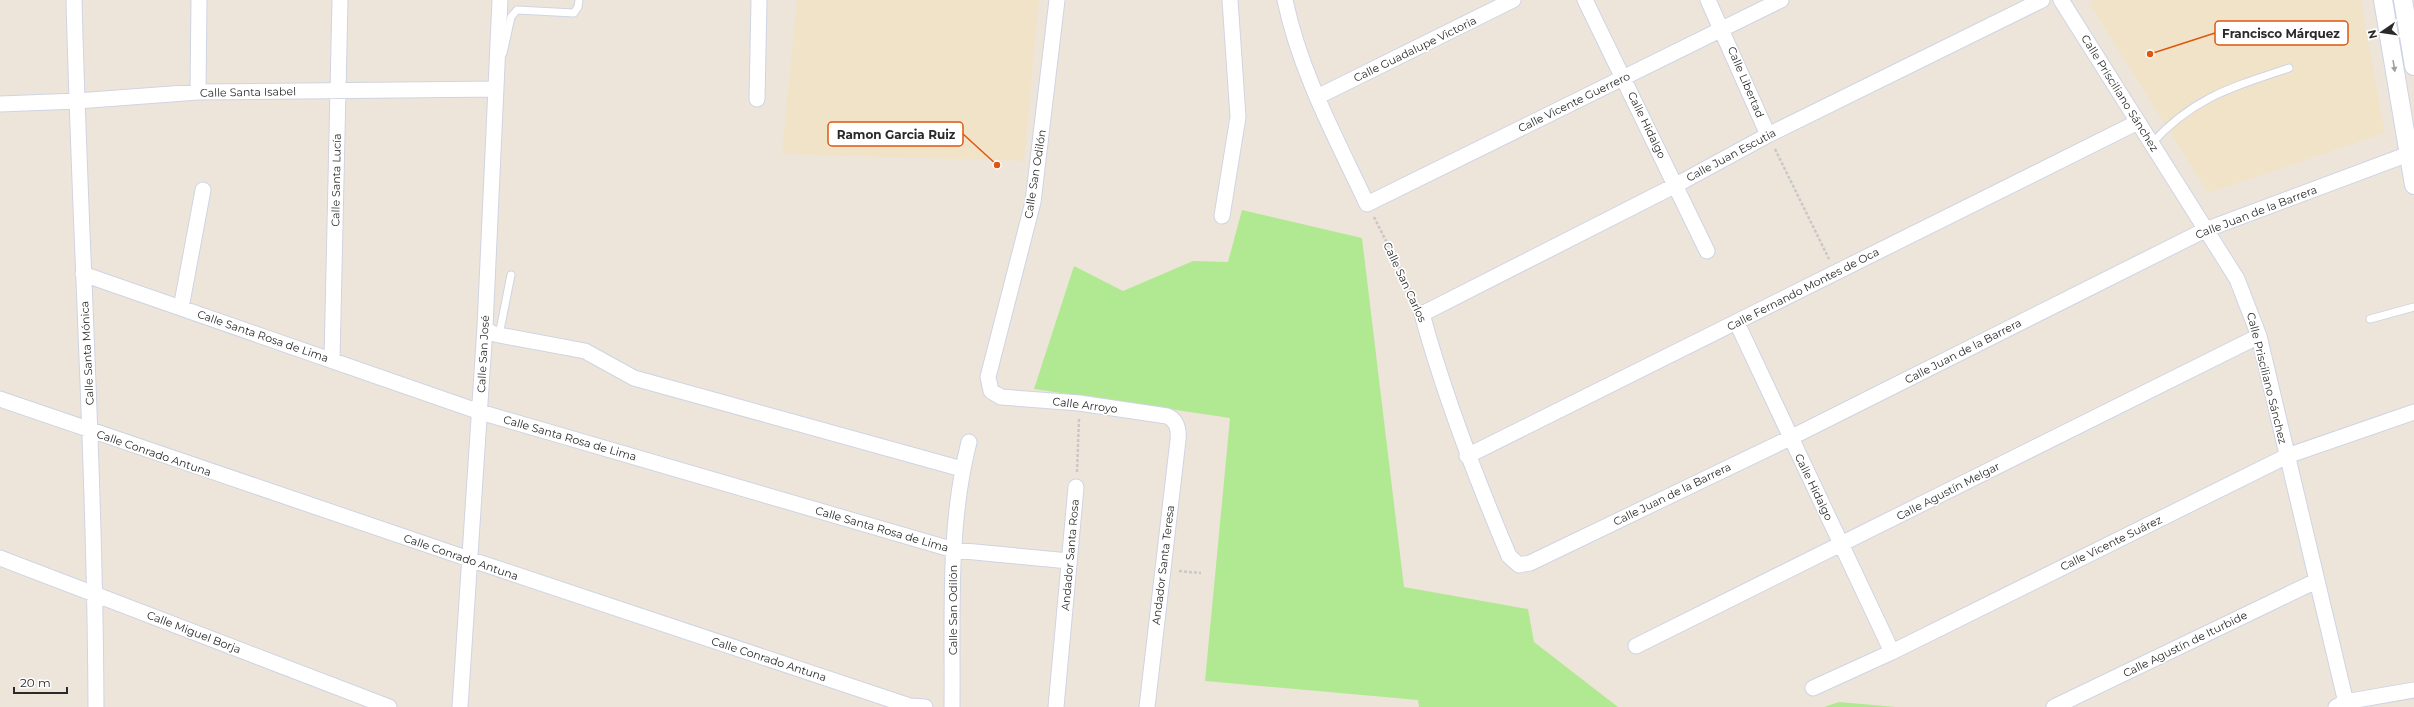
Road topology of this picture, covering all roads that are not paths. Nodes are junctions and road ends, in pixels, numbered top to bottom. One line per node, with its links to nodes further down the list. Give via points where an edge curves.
1 (74, 0): 27 (street, Calle Santa Mónica)
2 (199, 0): 24 (street)
3 (340, 0): 23 (street, Calle Santa Lucía)
4 (500, 0): 22 (street, Calle San José)
5 (579, 0): 22 (lane, via 574,13 522,9 513,14)
6 (759, 0): 26 (street)
7 (1057, 0): 51 (street, Calle San Odilón, via 1033,202 988,377)
8 (1230, 0): 37 (street, via 1238,117)
9 (1285, 0): 25 (street, via 1292,35)
10 (1513, 0): 25 (street, Calle Guadalupe Victoria)
11 (1585, 0): 21 (street, Calle Hidalgo)
12 (1708, 0): 18 (street, Calle Libertad)
13 (1781, 0): 18 (street, Calle Vicente Guerrero)
14 (2042, 0): 31 (street, Calle Juan Escutia)
15 (2061, 0): 30 (street, Calle Prisciliano Sánchez)
16 (2383, 0): 29 (street, one-way to 29)
17 (2403, 0): 19 (street)
18 (1722, 29): 21 (street, Calle Vicente Guerrero); 31 (street, Calle Libertad)
19 (2414, 66)
20 (2289, 68): 32 (lane, via 2208,97 2181,114)
21 (1624, 78): 25 (street, Calle Vicente Guerrero, via 1367,204); 34 (street, Calle Hidalgo)
22 (496, 89): 23 (street, Calle Santa Isabel); 47 (street, Calle San José)
23 (338, 90): 24 (street, Calle Santa Isabel); 50 (street, Calle Santa Lucía)
24 (198, 92): 27 (street, Calle Santa Isabel)
25 (1317, 97)
26 (757, 99)
27 (77, 101): 28 (street, Calle Santa Isabel); 40 (street, Calle Santa Mónica)
28 (0, 104)
29 (2408, 119): 33 (street)
30 (2138, 122): 32 (street, Calle Prisciliano Sánchez); 46 (street, Calle Fernando Montes de Oca)
31 (1768, 135): 34 (street, Calle Juan Escutia)
32 (2151, 144): 38 (street, Calle Prisciliano Sánchez)
33 (2411, 153): 35 (street); 38 (street, Calle Juan de la Barrera)
34 (1676, 185): 39 (street, Calle Hidalgo); 44 (street, Calle Juan Escutia)
35 (2414, 185)
36 (203, 190): 43 (street)
37 (1222, 216)
38 (2206, 230): 49 (street, Calle Prisciliano Sánchez, via 2237,279); 57 (street, Calle Juan de la Barrera)
39 (1707, 251)
40 (83, 274): 43 (street, Calle Santa Rosa de Lima); 56 (street, Calle Santa Mónica)
41 (511, 275): 48 (lane)
42 (2414, 307): 45 (lane)
43 (181, 308): 50 (street, Calle Santa Rosa de Lima)
44 (1422, 314): 59 (street, Calle San Carlos, via 1440,378)
45 (2370, 319)
46 (1737, 323): 57 (street, Calle Hidalgo); 59 (street, Calle Fernando Montes de Oca)
47 (485, 327): 48 (street); 53 (street, Calle San José)
48 (499, 335): 61 (street, via 585,351 634,378)
49 (2259, 336): 60 (street, Calle Prisciliano Sánchez); 63 (street, Calle Agustín Melgar)
50 (332, 360): 53 (street, Calle Santa Rosa de Lima)
51 (991, 391): 55 (street, Calle Arroyo, via 1001,397 1079,403 1167,416)
52 (0, 399): 56 (street, Calle Conrado Antuna)
53 (480, 412): 64 (street, Calle Santa Rosa de Lima); 66 (street, Calle San José)
54 (2414, 412): 60 (street, Calle Vicente Suárez)
55 (1176, 424): 82 (street, Andador Santa Teresa, via 1178,440)
56 (91, 432): 66 (street, Calle Conrado Antuna); 70 (street, Calle Santa Mónica)
57 (1790, 438): 63 (street, Calle Hidalgo); 68 (street, Calle Juan de la Barrera, via 1530,563)
58 (969, 442): 61 (street, Calle San Odilón)
59 (1467, 456): 68 (street, Calle San Carlos, via 1509,556)
60 (2287, 456): 69 (street, Calle Prisciliano Sánchez); 72 (street, Calle Vicente Suárez)
61 (962, 469): 64 (street, Calle San Odilón)
62 (1076, 487): 67 (street, Andador Santa Rosa)
63 (1842, 544): 71 (street, Calle Agustín Melgar); 72 (street, Calle Hidalgo)
64 (954, 550): 67 (street, Calle Santa Rosa de Lima); 80 (street, Calle San Odilón)
65 (0, 558): 70 (street, Calle Miguel Borja)
66 (469, 559): 78 (street, Calle San José); 79 (street, Calle Conrado Antuna, via 910,706)
67 (1069, 561): 81 (street, Andador Santa Rosa)
68 (1519, 564)
69 (2316, 581): 75 (street, Calle Prisciliano Sánchez); 83 (street, Calle Agustín de Iturbide)
70 (96, 594): 76 (street, Calle Santa Mónica); 77 (street, Calle Miguel Borja)
71 (1636, 646)
72 (1892, 652): 73 (street, Calle Vicente Suárez)
73 (1813, 688)
74 (2414, 690): 75 (street)
75 (2343, 705)
76 (96, 707)
77 (389, 707)
78 (460, 707)
79 (925, 707)
80 (952, 707)
81 (1056, 707)
82 (1147, 707)
83 (2054, 707)

